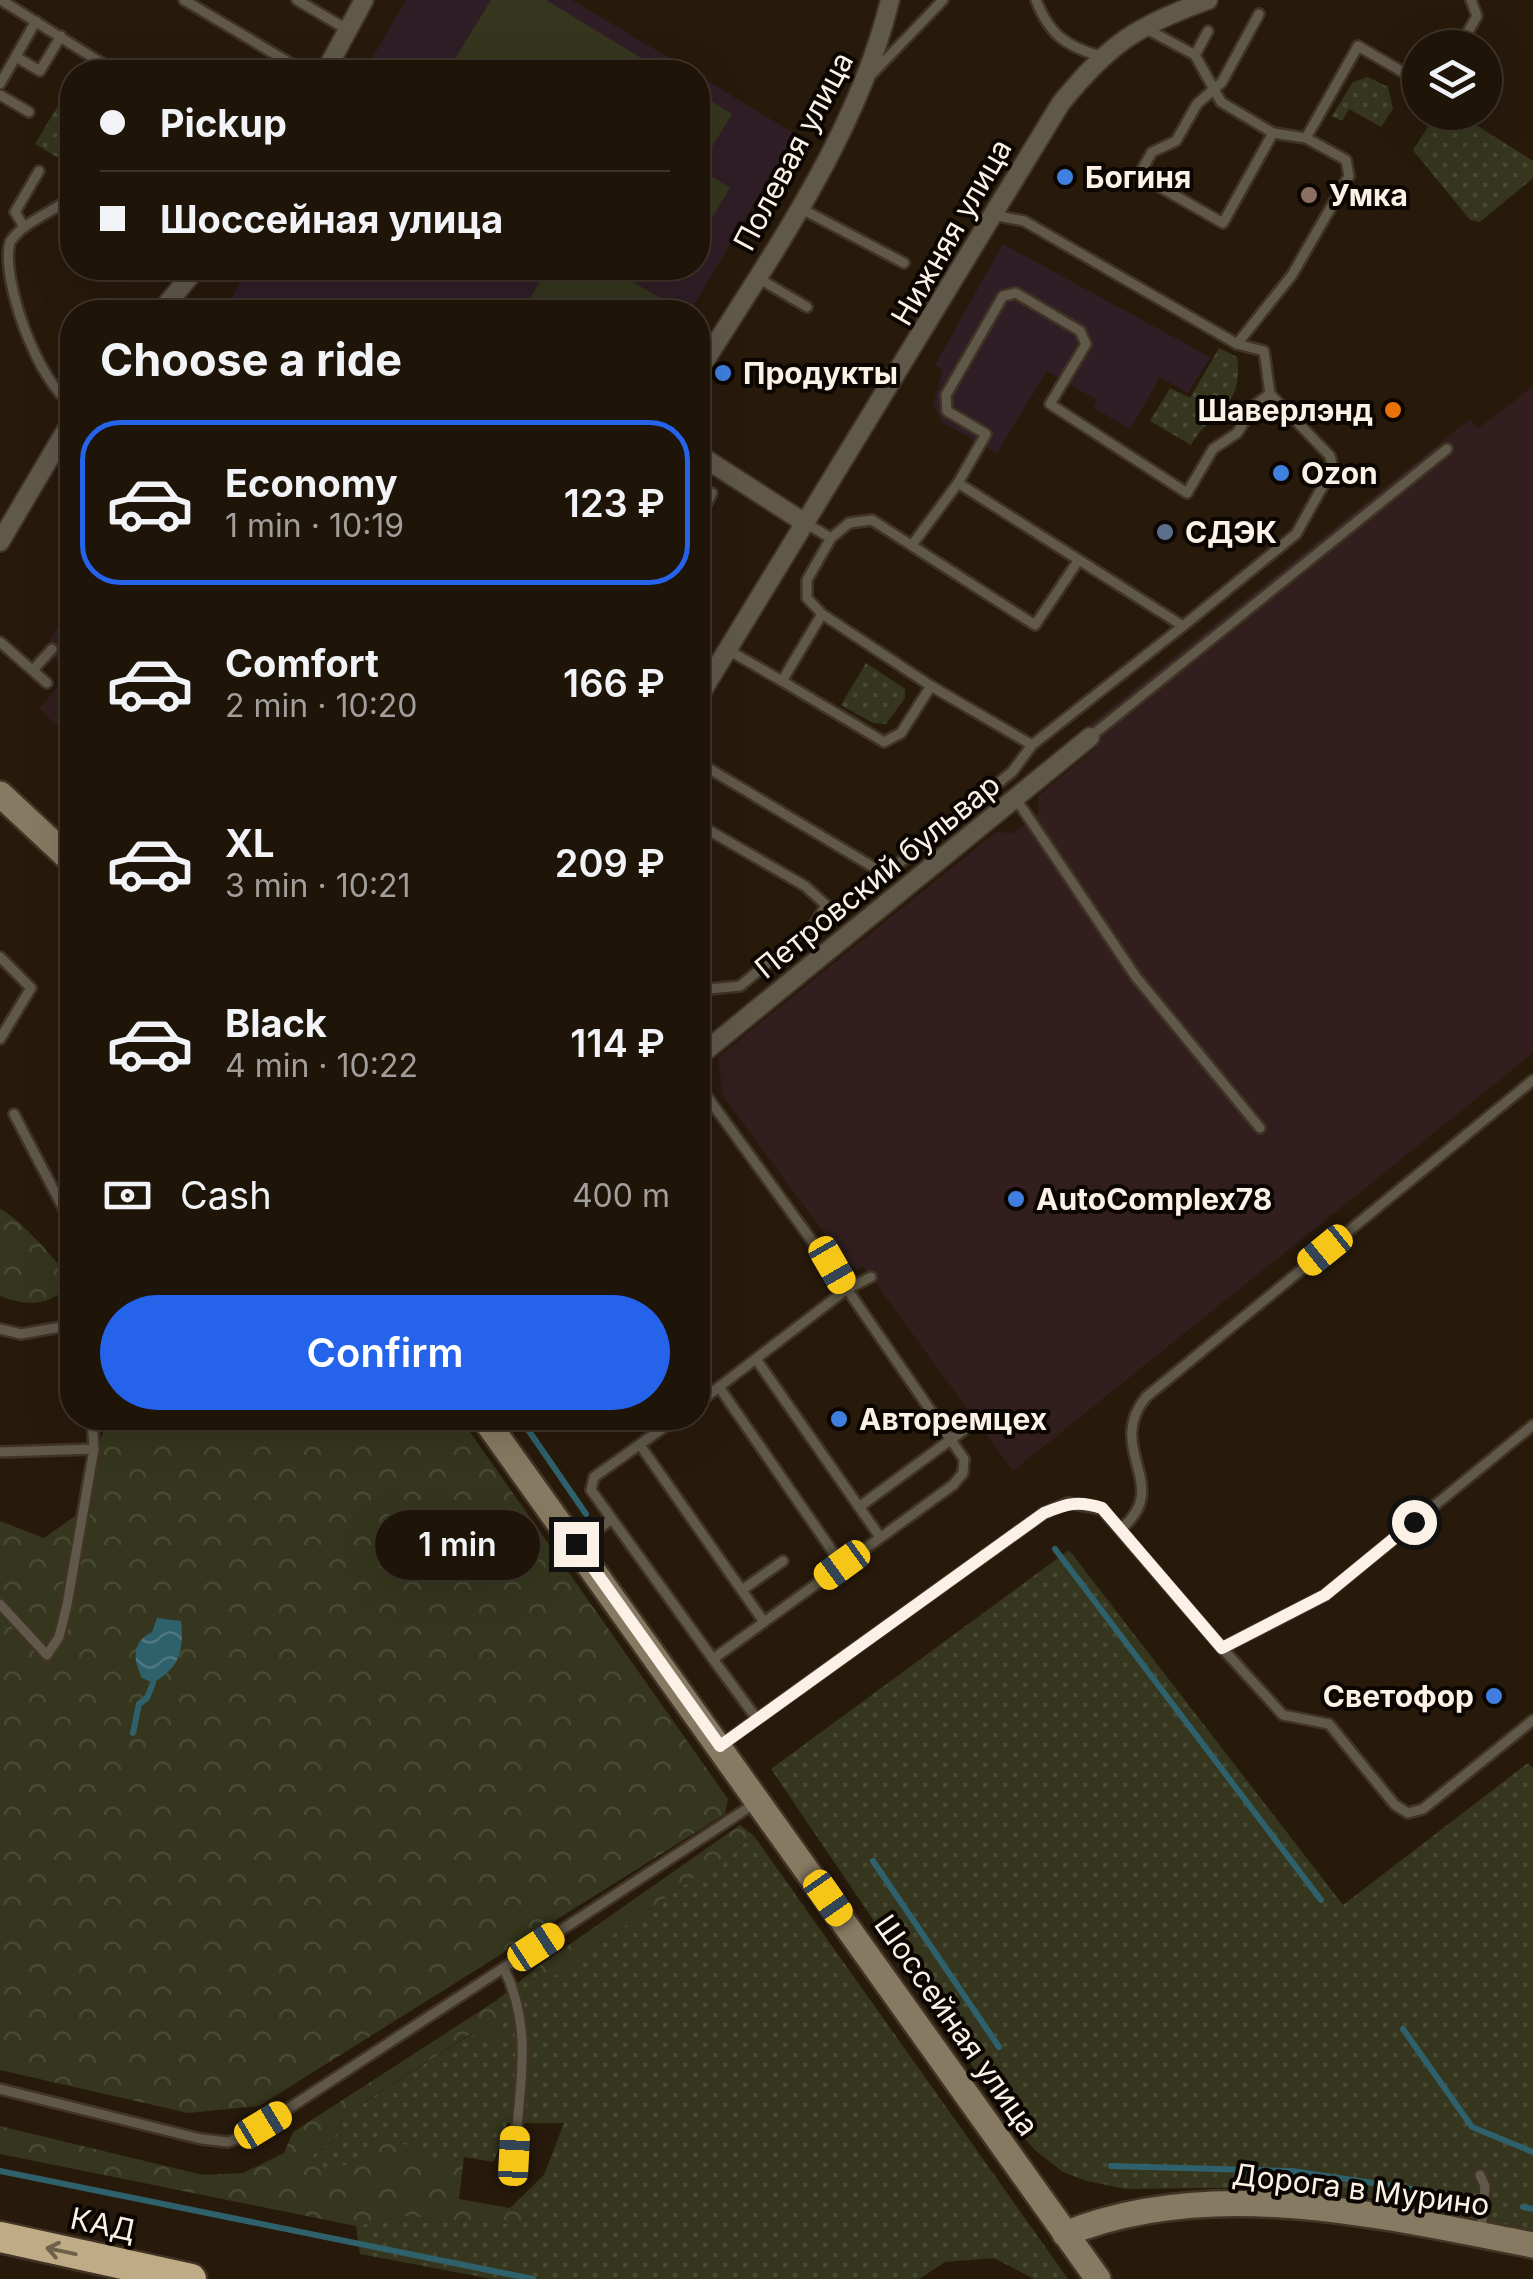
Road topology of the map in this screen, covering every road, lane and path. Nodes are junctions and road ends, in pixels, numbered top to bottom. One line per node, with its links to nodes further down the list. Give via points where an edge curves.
1 (1, 0): 11 (lane)
2 (184, 0): 21 (lane)
3 (297, 0): 13 (lane)
4 (364, 0): 13 (street)
5 (890, 0): 24 (street, Полевая улица)
6 (943, 0): 24 (lane)
7 (1036, 0): 18 (lane, via 1057,37)
8 (1471, 0): 14 (lane, via 1478,16)
9 (1202, 1): 12 (street, Нижняя улица)
10 (1259, 14): 26 (lane)
11 (36, 21): 16 (lane); 19 (lane)
12 (1142, 27): 17 (lane); 18 (street, Нижняя улица)
13 (348, 30): 22 (street)
14 (1470, 30)
15 (1208, 31): 17 (lane)
16 (61, 36): 19 (lane, via 40,71); 20 (lane)
17 (1195, 55): 26 (lane)
18 (1100, 56): 34 (street, Нижняя улица, via 1047,122)
19 (16, 57): 25 (lane)
20 (98, 60)
21 (285, 60)
22 (332, 60)
23 (1402, 72): 30 (lane, via 1358,46)
24 (864, 82): 33 (street, Полевая улица)
25 (0, 84)
26 (1211, 91): 29 (lane); 29 (lane, via 1176,141 1152,152 1139,176 1223,223)
27 (0, 96): 28 (lane)
28 (29, 112)
29 (1274, 133): 30 (lane)
30 (1306, 138): 41 (lane, via 1346,160 1349,176 1292,275)
31 (39, 171): 35 (lane, via 15,212)
32 (60, 205): 35 (lane)
33 (800, 208): 36 (lane); 37 (street, Полевая улица)
34 (992, 214): 41 (lane, via 1024,220); 51 (street, Нижняя улица)
35 (24, 227): 44 (lane, via 0,260 1,279 16,322)
36 (904, 263)
37 (757, 277): 40 (lane); 42 (street, Полевая улица)
38 (188, 280): 39 (street)
39 (170, 300)
40 (807, 307)
41 (1237, 344): 43 (lane, via 1264,351)
42 (710, 353)
43 (1270, 394): 48 (lane, via 1238,433 1213,449 1187,493 1050,404 1086,344 1080,331 1016,294 1004,296 946,395 947,411 986,434); 57 (lane, via 1330,456 1330,476 1296,534)
44 (60, 395)
45 (60, 440): 53 (street)
46 (1447, 448): 66 (lane)
47 (710, 462): 51 (street)
48 (958, 483): 54 (lane); 55 (lane)
49 (712, 493): 50 (lane)
50 (710, 497)
51 (805, 524): 52 (lane); 60 (street, Нижняя улица)
52 (831, 538): 54 (lane, via 848,523 872,520); 56 (lane, via 807,580 807,598)
53 (0, 542)
54 (912, 546): 55 (lane, via 1036,625)
55 (1078, 561): 57 (lane)
56 (822, 614): 63 (lane); 65 (lane)
57 (1182, 626): 67 (lane)
58 (0, 642): 61 (lane)
59 (52, 649): 61 (lane)
60 (728, 650): 62 (street, Нижняя улица); 63 (lane)
61 (33, 670): 64 (lane)
62 (710, 679)
63 (782, 680): 65 (lane, via 884,742 901,733)
64 (47, 684)
65 (931, 686): 67 (lane)
66 (1090, 737): 70 (street, Петровский бульвар)
67 (1032, 745): 68 (lane, via 1012,772 897,865 878,870)
68 (710, 770)
69 (0, 794): 72 (main road)
70 (1016, 799): 76 (street, Петровский бульвар); 80 (lane, via 1136,976)
71 (710, 831): 74 (lane, via 826,905 815,924 740,986)
72 (60, 851)
73 (0, 957): 75 (lane, via 31,988)
74 (710, 989)
75 (0, 1039)
76 (710, 1041)
77 (1533, 1080): 102 (lane, via 1146,1396 1132,1422 1144,1500)
78 (710, 1100): 82 (lane)
79 (14, 1114): 83 (lane)
80 (1260, 1128)
81 (766, 1155): 82 (lane)
82 (756, 1163): 85 (lane)
83 (60, 1202)
84 (871, 1277): 85 (lane)
85 (846, 1289): 88 (lane); 96 (lane)
86 (60, 1327): 87 (lane, via 21,1334)
87 (0, 1329)
88 (756, 1359): 89 (lane); 100 (lane)
89 (719, 1387): 90 (lane); 106 (lane)
90 (710, 1393)
91 (976, 1422): 96 (lane)
92 (1533, 1426): 110 (lane, via 1325,1595)
93 (93, 1430): 98 (lane)
94 (493, 1430): 104 (main road, Шоссейная улица)
95 (661, 1430): 97 (lane)
96 (952, 1442): 100 (lane); 103 (lane, via 964,1459 963,1473)
97 (640, 1445): 101 (lane, via 591,1483); 107 (lane)
98 (94, 1448): 99 (lane); 108 (lane, via 67,1604 47,1655)
99 (0, 1452)
100 (859, 1507): 103 (lane)
101 (611, 1520): 104 (lane); 111 (lane)
102 (1122, 1528): 110 (lane); 112 (lane, via 1102,1508 1083,1502 1044,1513)
103 (880, 1537): 106 (lane)
104 (576, 1544): 114 (main road, Шоссейная улица)
105 (783, 1561): 107 (lane)
106 (842, 1565): 109 (lane)
107 (742, 1590): 109 (lane)
108 (0, 1604)
109 (764, 1622): 111 (lane)
110 (1222, 1648): 113 (lane, via 1283,1715 1329,1724 1408,1813 1424,1809)
111 (713, 1658): 112 (lane)
112 (757, 1718): 114 (lane)
113 (1533, 1720)
114 (720, 1746): 115 (main road, Шоссейная улица)
115 (760, 1801): 116 (lane); 120 (main road, Шоссейная улица)
116 (504, 1968): 117 (lane, via 228,2142); 118 (lane, via 524,2027)
117 (0, 2090)
118 (514, 2156)
119 (1480, 2175): 121 (lane)
120 (1065, 2234): 121 (main road, Дорога в Мурино, via 1125,2212 1236,2204); 125 (main road, Шоссейная улица)
121 (1480, 2235): 123 (main road, Дорога в Мурино)
122 (0, 2237): 124 (highway, КАД, one-way to 122)
123 (1533, 2245)
124 (191, 2279)
125 (1098, 2279)

